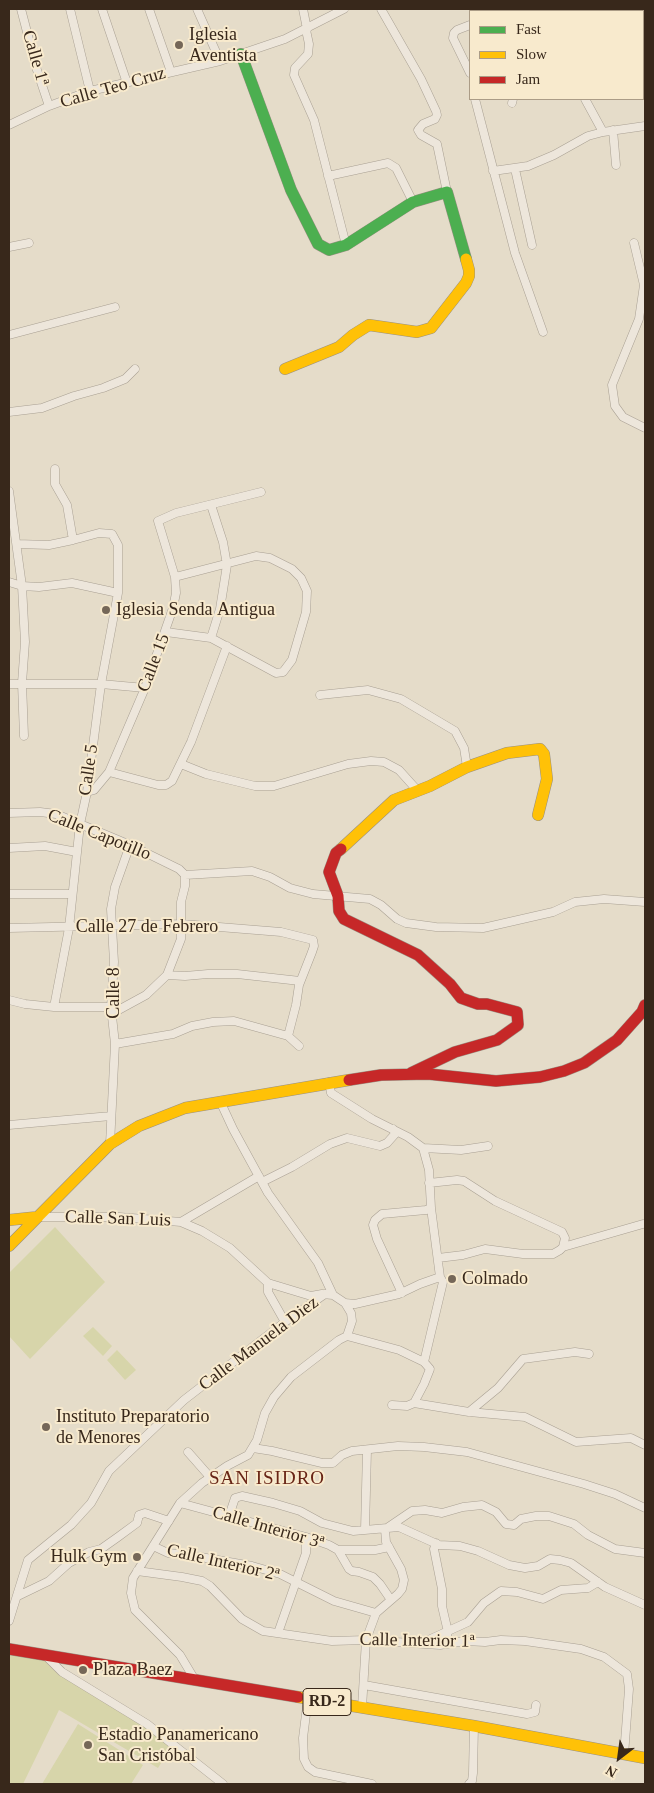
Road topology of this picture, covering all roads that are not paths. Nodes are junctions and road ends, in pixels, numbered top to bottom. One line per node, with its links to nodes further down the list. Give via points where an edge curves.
1 (21, 9): 19 (street, Calle 1ª)
2 (70, 9): 16 (street)
3 (102, 9): 15 (street)
4 (149, 9): 14 (street)
5 (197, 9): 12 (street)
6 (303, 9): 10 (street)
7 (381, 9): 28 (street, via 436,111 435,119 418,130 437,144)
8 (341, 10): 10 (street, Calle Teo Cruz)
9 (469, 25): 13 (street, via 457,30 453,38)
10 (307, 29): 11 (street, Calle Teo Cruz); 27 (street, via 308,54 295,68 294,76 314,120)
11 (241, 54): 12 (street, Calle Teo Cruz); 32 (street, via 291,190 311,232 318,244 329,250)
12 (220, 61): 14 (street, Calle Teo Cruz)
13 (469, 71)
14 (171, 72): 15 (street, Calle Teo Cruz)
15 (127, 83): 16 (street, Calle Teo Cruz)
16 (90, 91): 19 (street, Calle Teo Cruz)
17 (475, 100): 26 (street)
18 (586, 100): 23 (street)
19 (49, 106): 20 (street, Calle Teo Cruz)
20 (9, 125)
21 (645, 126): 22 (street)
22 (613, 130): 23 (street); 24 (street)
23 (603, 132): 25 (street)
24 (616, 165)
25 (515, 169): 26 (street); 33 (street)
26 (493, 171): 36 (street, via 515,253)
27 (328, 176): 29 (street, via 388,164 396,168); 32 (street)
28 (446, 192): 29 (street); 38 (street, via 469,276 431,328 417,332 369,325 339,347)
29 (413, 202): 32 (street)
30 (29, 243): 34 (street)
31 (634, 243): 41 (street, via 644,285 639,319 612,385 615,406 623,417)
32 (346, 245)
33 (532, 245)
34 (9, 247)
35 (115, 307): 37 (street)
36 (543, 332)
37 (9, 335)
38 (285, 369)
39 (136, 370): 40 (street, via 125,379 103,388 42,408)
40 (9, 412)
41 (645, 428)
42 (55, 469): 46 (street, via 55,484 66,505)
43 (261, 492): 45 (street)
44 (9, 494): 47 (street)
45 (211, 504): 48 (street); 49 (street, Calle 15, via 158,521)
46 (73, 540): 47 (street, via 49,545); 52 (street, Calle 5, via 99,533 112,534 118,545)
47 (17, 544): 51 (street)
48 (227, 565): 49 (street); 54 (street, via 220,609); 55 (street, via 256,556 270,558 292,569 307,591 302,628 292,660 283,672 276,673)
49 (175, 577): 53 (street, Calle 15, via 176,593)
50 (9, 582): 51 (street)
51 (22, 586): 52 (street, via 72,583); 56 (street, via 25,642)
52 (118, 593): 58 (street, Calle 5)
53 (166, 632): 54 (street); 59 (street, Calle 15)
54 (211, 638): 55 (street)
55 (227, 646): 62 (street)
56 (22, 683): 57 (street); 58 (street); 61 (street)
57 (9, 684)
58 (101, 684): 59 (street); 66 (street, Calle 5)
59 (145, 688): 64 (street, Calle 15)
60 (320, 695): 63 (street, via 368,690 401,699 455,731 464,748)
61 (24, 736)
62 (181, 764): 64 (street, via 172,781 166,785); 65 (street, via 255,786 274,786 348,764 384,762 399,770)
63 (467, 767): 65 (street); 68 (street, via 507,753 540,749 544,754 547,779)
64 (109, 772): 66 (street, Calle 15, via 94,790)
65 (417, 790): 76 (street, via 394,800 336,853 329,872)
66 (86, 792): 69 (street, Calle 5)
67 (9, 813): 69 (street, Calle Capotillo, via 56,814)
68 (538, 816)
69 (80, 824): 70 (street, Calle Capotillo); 72 (street, Calle 5)
70 (130, 845): 73 (street, Calle Capotillo); 79 (street, Calle 8, via 115,887 111,909)
71 (9, 848): 72 (street, via 45,846)
72 (77, 852): 75 (street, Calle 5)
73 (185, 875): 76 (street, via 252,871 290,888); 78 (street)
74 (9, 894): 75 (street)
75 (72, 894): 81 (street, Calle 5)
76 (338, 896): 77 (street, via 370,899 406,922 436,927 483,928 553,912 575,902 604,899); 91 (street, via 339,911 344,919 418,955 462,998 517,1012 518,1025 496,1040 455,1052)
77 (645, 902)
78 (182, 924): 79 (street, Calle 27 de Febrero); 82 (street, via 181,939); 83 (street, Calle 27 de Febrero, via 280,932 313,940 314,946)
79 (113, 927): 81 (street, Calle 27 de Febrero); 87 (street, Calle 8)
80 (9, 928): 81 (street, Calle 27 de Febrero)
81 (69, 928): 86 (street, Calle 5)
82 (167, 975): 83 (street, via 238,974); 87 (street, via 146,995)
83 (300, 980): 88 (street)
84 (9, 1000): 86 (street)
85 (645, 1005): 91 (street, via 617,1040 584,1062 540,1078 496,1081)
86 (54, 1007): 87 (street)
87 (112, 1010): 89 (street, Calle 8)
88 (288, 1036): 89 (street, via 234,1021 192,1026 173,1034); 90 (street)
89 (115, 1044): 94 (street, Calle 8)
90 (299, 1046)
91 (408, 1074): 92 (street)
92 (329, 1082): 93 (street); 96 (street, via 331,1093)
93 (220, 1101): 97 (street, via 156,1118); 100 (street)
94 (111, 1116): 95 (street); 97 (street, Calle 8)
95 (9, 1125)
96 (393, 1129): 99 (street); 100 (street, via 395,1134 380,1146 347,1138 330,1144 292,1167)
97 (110, 1144): 103 (street)
98 (488, 1146): 99 (street, via 461,1150)
99 (423, 1148): 101 (street, via 429,1170)
100 (261, 1179): 105 (street); 113 (street, via 318,1263)
101 (428, 1183): 102 (street); 108 (street, via 464,1181 495,1201 562,1232 565,1238)
102 (432, 1208): 109 (street); 112 (street, via 382,1214 373,1225)
103 (38, 1217): 104 (street); 105 (street, Calle San Luis, via 119,1217); 107 (street)
104 (9, 1220)
105 (182, 1222): 111 (street, Calle San Luis, via 230,1248)
106 (643, 1224): 108 (street)
107 (9, 1246)
108 (563, 1247): 109 (street, via 553,1254 485,1249)
109 (438, 1258): 110 (street)
110 (440, 1277): 112 (street); 118 (street, via 442,1286)
111 (268, 1282): 113 (street, via 311,1296); 115 (street, via 268,1292)
112 (402, 1292): 114 (street, via 356,1304)
113 (329, 1295): 114 (street); 115 (street, Calle Manuela Diez)
114 (345, 1303): 116 (street, via 352,1320)
115 (285, 1322): 142 (street, Calle Manuela Diez, via 184,1400 110,1471 91,1503 71,1526 28,1560)
116 (347, 1336): 118 (street, via 399,1350); 123 (street, via 291,1376 265,1413)
117 (589, 1354): 121 (street, via 575,1352 523,1359 498,1388)
118 (424, 1362): 119 (street, via 430,1369)
119 (414, 1403): 120 (street); 121 (street)
120 (392, 1405)
121 (469, 1412): 122 (street, via 525,1417 576,1442 631,1438)
122 (645, 1446)
123 (253, 1448): 124 (street, via 322,1463 333,1463 352,1451); 126 (street, via 248,1455)
124 (367, 1450): 128 (street, via 398,1446 467,1452 599,1488); 132 (street)
125 (188, 1452): 126 (street)
126 (210, 1477): 127 (street)
127 (180, 1503): 129 (street, Calle Interior 3ª); 130 (street)
128 (645, 1508)
129 (229, 1516): 132 (street, via 236,1498 242,1496 300,1512 322,1523); 133 (street, Calle Interior 3ª)
130 (169, 1521): 135 (street); 142 (street, via 145,1513 139,1515 137,1523 101,1549 69,1563 50,1581)
131 (385, 1529): 132 (street); 134 (street, via 399,1527); 136 (street); 138 (street, via 412,1511 442,1513 482,1505 496,1512 506,1524 549,1516 574,1524 615,1549)
132 (365, 1530)
133 (306, 1537): 137 (street, Calle Interior 3ª); 140 (street, via 306,1553)
134 (436, 1543): 141 (street, via 478,1551 509,1565 525,1568 538,1566 550,1559 560,1560 571,1563); 147 (street, via 434,1549)
135 (153, 1546): 139 (street); 140 (street, Calle Interior 2ª, via 168,1553 252,1566)
136 (389, 1547): 137 (street); 143 (street, via 404,1580 402,1589)
137 (338, 1550): 143 (street, Calle Interior 3ª, via 349,1569 373,1577)
138 (645, 1553)
139 (137, 1571): 148 (street, Calle Interior 1ª, via 202,1582 242,1619 263,1631); 154 (street, via 131,1593 135,1610 180,1655)
140 (296, 1582): 145 (street, Calle Interior 2ª, via 334,1601); 148 (street)
141 (598, 1582): 144 (street); 147 (street, via 588,1588 561,1590 543,1599 501,1591 484,1603 468,1622)
142 (14, 1598): 146 (street, Calle Manuela Diez)
143 (391, 1600): 145 (street)
144 (645, 1605)
145 (376, 1614): 149 (street)
146 (9, 1622)
147 (448, 1632): 150 (street); 151 (street)
148 (278, 1633): 149 (street, Calle Interior 1ª, via 332,1641)
149 (366, 1640): 150 (street, Calle Interior 1ª); 155 (street)
150 (422, 1643): 151 (street, Calle Interior 1ª)
151 (440, 1645): 160 (street, Calle Interior 1ª, via 465,1641 524,1641 604,1657 627,1674 629,1689)
152 (9, 1650): 153 (street, RD-2)
153 (45, 1655): 154 (street, RD-2); 162 (street, via 62,1672 147,1724)
154 (195, 1680): 156 (street, RD-2)
155 (364, 1685): 157 (street, via 527,1714 535,1712); 158 (street)
156 (308, 1698): 158 (street, RD-2); 163 (street, via 303,1738 304,1759 308,1767 316,1772)
157 (536, 1705)
158 (362, 1708): 159 (street, RD-2)
159 (474, 1726): 160 (street, RD-2); 164 (street, via 474,1773)
160 (624, 1755): 161 (street, RD-2)
161 (645, 1758)
162 (223, 1784)
163 (372, 1784)
164 (469, 1784)

